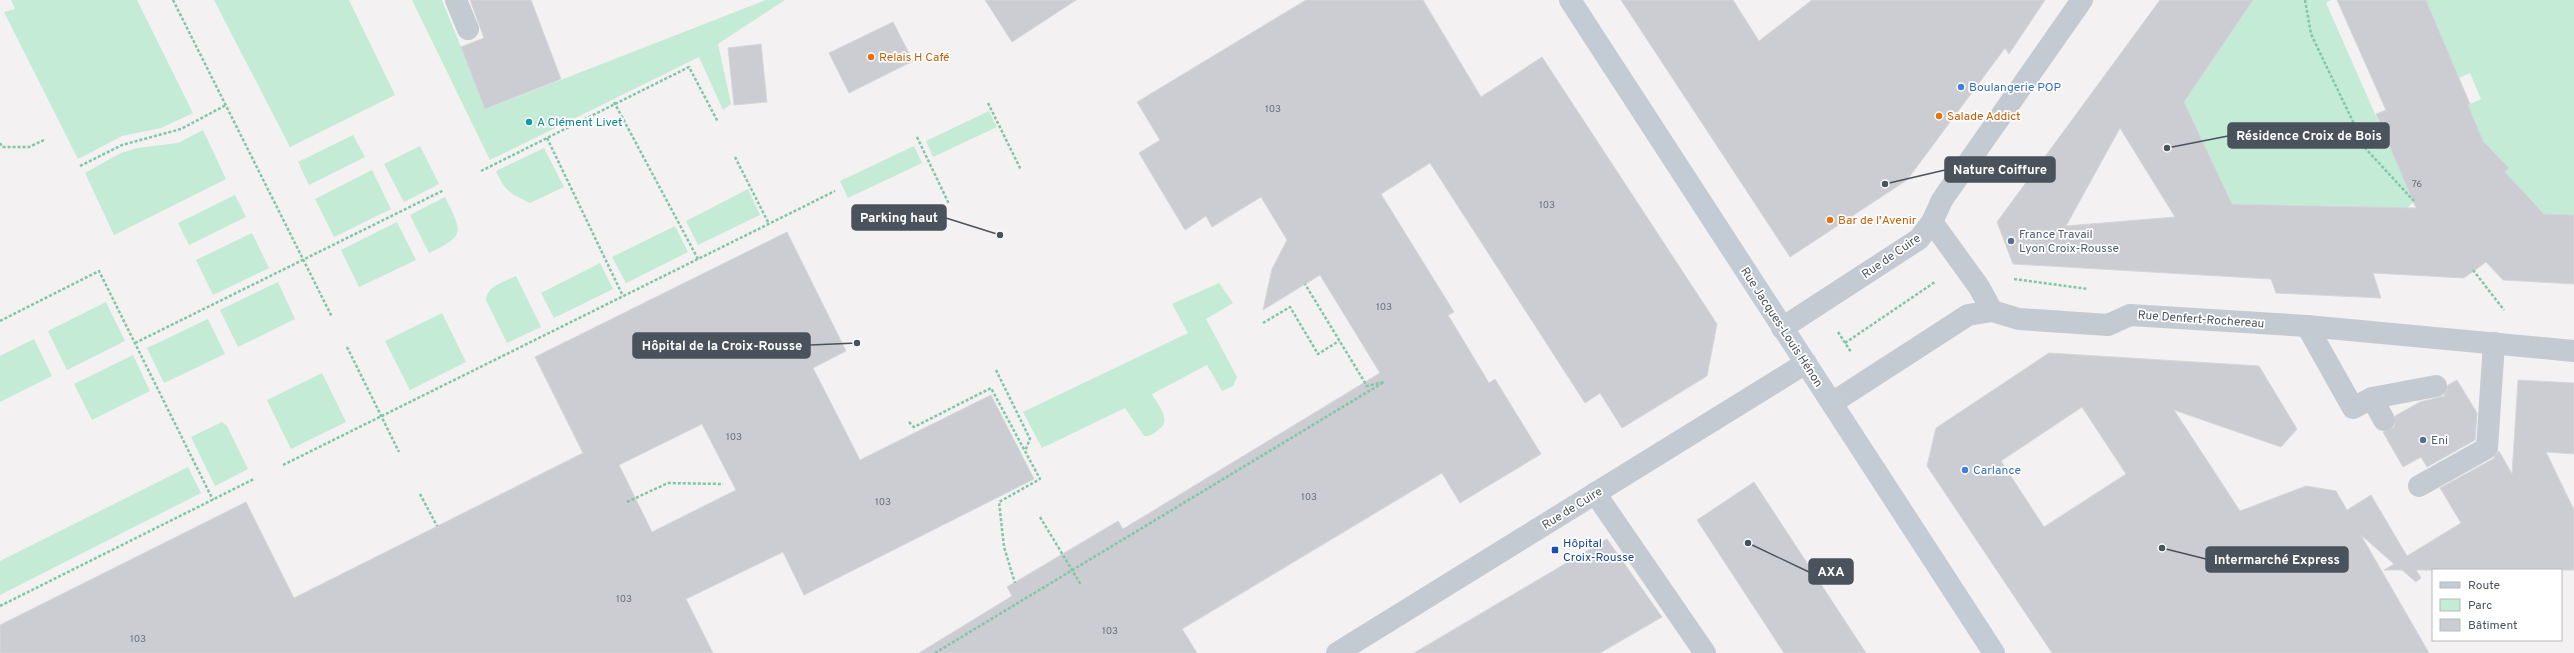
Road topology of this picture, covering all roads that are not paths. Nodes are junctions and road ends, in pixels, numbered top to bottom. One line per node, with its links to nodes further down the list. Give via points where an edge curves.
1 (456, 0): 4 (street)
2 (1570, 0): 8 (street, Rue Jacques-Louis Hénon)
3 (2082, 0): 5 (street, Rue de Cuire, via 1942,200)
4 (468, 29)
5 (1932, 222): 6 (street, via 1963,263); 8 (street, Rue de Cuire, via 1919,239)
6 (1992, 311): 7 (street, Rue Denfert-Rochereau, via 2019,320 2108,325 2130,315); 13 (street, Rue Denfert-Rochereau, via 1968,315)
7 (2307, 326): 9 (street, Rue Denfert-Rochereau); 14 (street)
8 (1782, 328): 11 (street, Rue Jacques-Louis Hénon)
9 (2494, 343): 10 (street, Rue Denfert-Rochereau); 16 (street, via 2487,448)
10 (2574, 351)
11 (1806, 363): 13 (street, Rue Jacques-Louis Hénon); 17 (street, Rue de Cuire)
12 (2436, 386): 14 (street)
13 (1832, 403): 20 (street, Rue Jacques-Louis Hénon)
14 (2362, 403): 15 (street)
15 (2384, 420)
16 (2419, 486)
17 (1595, 493): 18 (street, Rue de Cuire); 19 (street)
18 (1337, 653)
19 (1705, 653)
20 (1994, 653)

